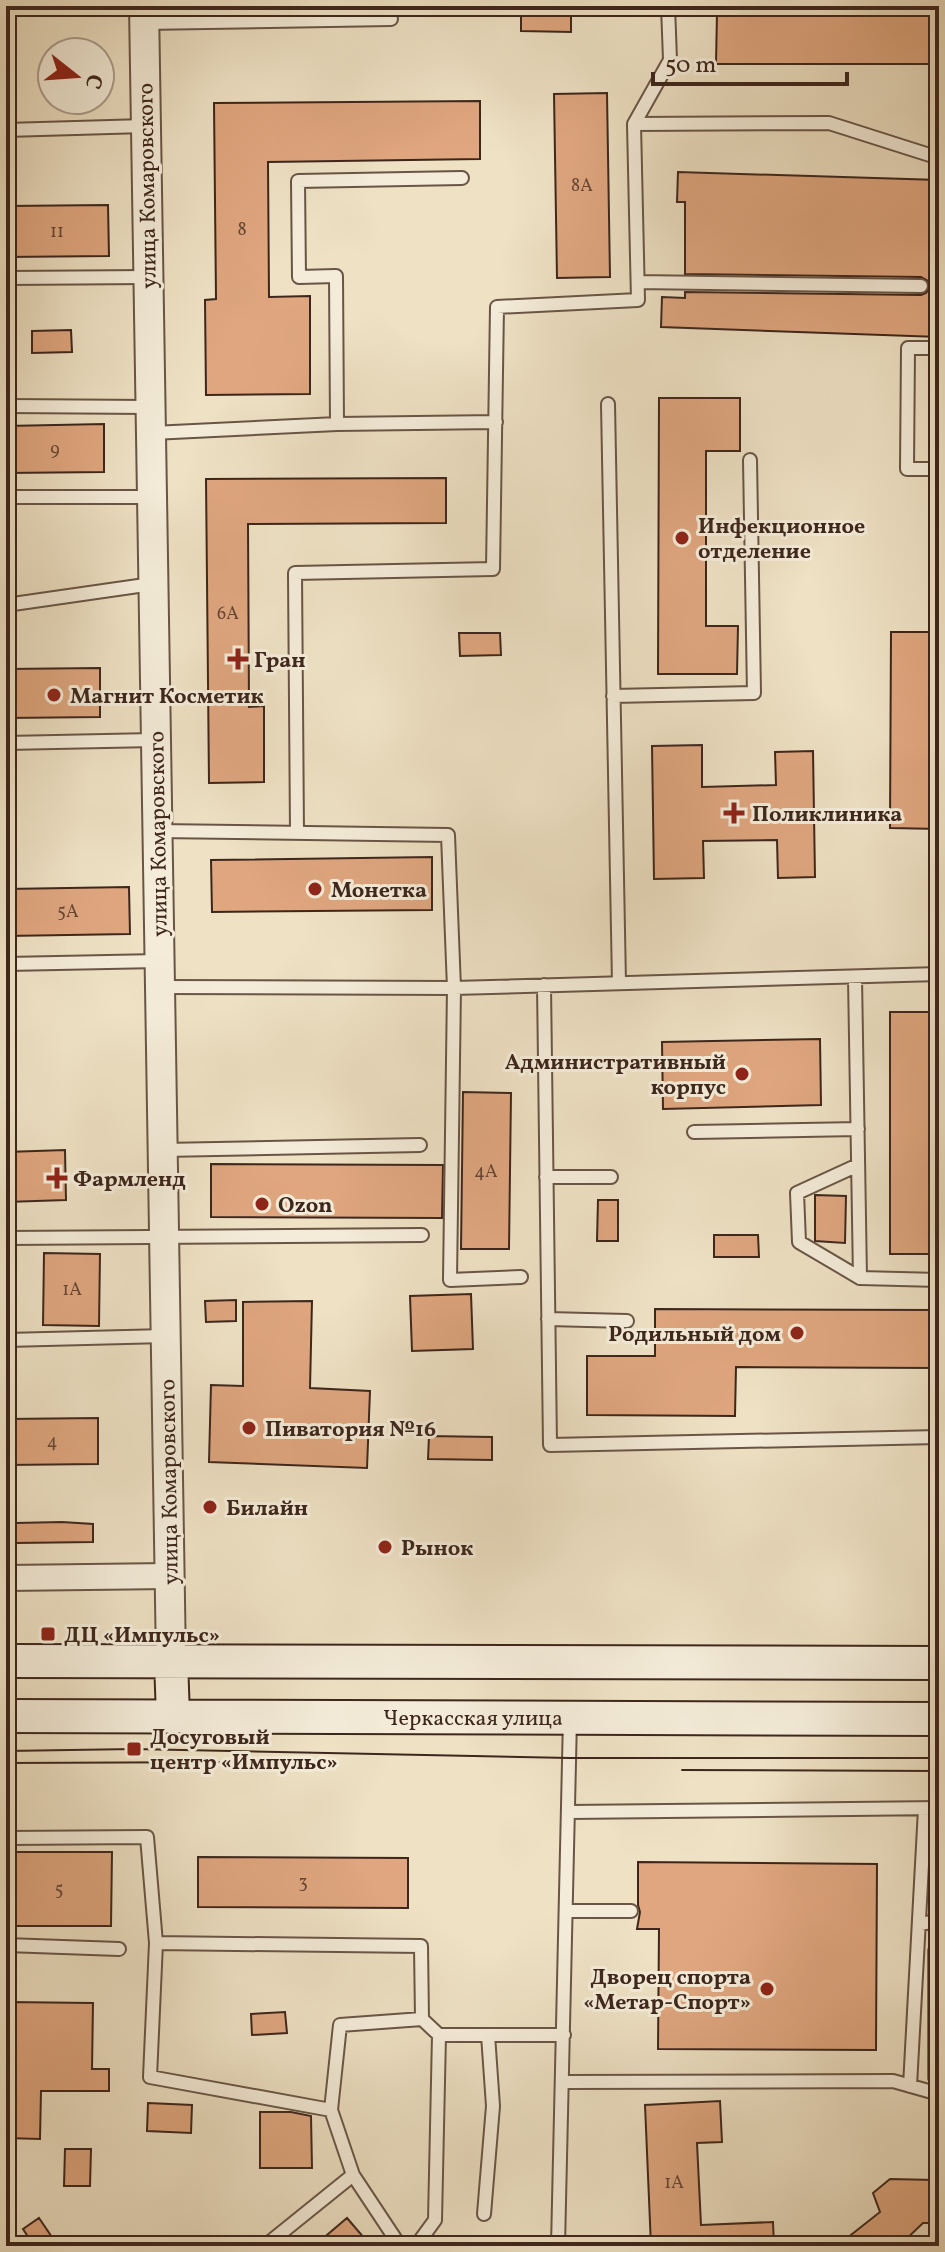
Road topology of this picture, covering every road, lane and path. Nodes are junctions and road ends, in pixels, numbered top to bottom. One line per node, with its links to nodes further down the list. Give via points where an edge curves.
1 (316, 6): 5 (lane)
2 (668, 6): 6 (lane, via 670,60)
3 (144, 14): 5 (lane); 7 (street, улица Комаровского)
4 (391, 19): 5 (lane)
5 (316, 22)
6 (634, 124): 9 (lane, via 829,123); 13 (lane)
7 (145, 126): 8 (lane); 11 (street, улица Комаровского)
8 (6, 130)
9 (939, 158)
10 (462, 178): 20 (lane, via 298,181 299,277 336,276)
11 (148, 277): 12 (lane); 18 (street, улица Комаровского)
12 (6, 278)
13 (638, 282): 14 (lane); 19 (lane, via 638,300 497,307)
14 (921, 286)
15 (939, 348): 22 (lane, via 908,348 907,469)
16 (608, 404): 27 (lane)
17 (6, 406): 18 (lane)
18 (150, 420): 20 (lane); 24 (street, улица Комаровского)
19 (496, 422): 20 (lane); 31 (lane, via 493,569 295,573)
20 (337, 424)
21 (750, 460): 27 (lane, via 754,693)
22 (939, 469)
23 (6, 497): 24 (lane)
24 (152, 497): 25 (street, улица Комаровского)
25 (152, 584): 26 (lane); 28 (street, улица Комаровского)
26 (6, 605)
27 (613, 696): 36 (lane)
28 (154, 740): 29 (lane); 30 (street, улица Комаровского)
29 (6, 743)
30 (158, 831): 31 (lane); 33 (street, улица Комаровского)
31 (297, 833): 38 (lane, via 448,835)
32 (6, 964): 33 (lane)
33 (160, 974): 38 (lane); 42 (street, улица Комаровского)
34 (939, 974): 35 (lane)
35 (855, 977): 36 (lane); 39 (lane)
36 (619, 983): 37 (lane)
37 (544, 985): 38 (lane); 44 (lane)
38 (454, 988): 49 (lane, via 450,1280)
39 (858, 1129): 40 (lane); 43 (lane)
40 (694, 1132)
41 (420, 1145): 42 (lane)
42 (163, 1150): 46 (street, улица Комаровского)
43 (858, 1165): 50 (lane); 50 (lane, via 797,1193 799,1242)
44 (546, 1177): 45 (lane); 52 (lane)
45 (611, 1177)
46 (164, 1235): 47 (lane); 48 (lane); 54 (street, улица Комаровского)
47 (422, 1235)
48 (6, 1238)
49 (521, 1277)
50 (860, 1278): 51 (lane)
51 (939, 1280)
52 (548, 1319): 53 (lane); 56 (lane, via 550,1445)
53 (627, 1321)
54 (166, 1336): 55 (lane); 57 (street, улица Комаровского)
55 (6, 1340)
56 (939, 1437)
57 (169, 1576): 58 (street); 60 (street, улица Комаровского)
58 (6, 1578)
59 (6, 1661): 60 (main road)
60 (171, 1661): 61 (main road); 63 (main road)
61 (939, 1663)
62 (6, 1716): 63 (main road, Черкасская улица)
63 (173, 1716): 64 (main road, Черкасская улица)
64 (570, 1718): 65 (main road, Черкасская улица); 68 (lane)
65 (939, 1719)
66 (939, 1808): 67 (lane)
67 (925, 1809): 68 (lane); 73 (lane)
68 (568, 1812): 70 (lane)
69 (6, 1838): 74 (lane, via 147,1837)
70 (566, 1911): 71 (lane); 80 (lane)
71 (631, 1911)
72 (939, 1921): 73 (lane)
73 (919, 1924): 82 (lane)
74 (156, 1943): 77 (lane, via 421,1946); 84 (lane, via 150,2077)
75 (6, 1945): 76 (lane)
76 (119, 1949)
77 (422, 2019): 78 (lane); 84 (lane, via 340,2025)
78 (439, 2035): 79 (lane); 89 (lane, via 435,2220)
79 (488, 2035): 80 (lane); 86 (lane, via 493,2106)
80 (564, 2035): 81 (lane)
81 (563, 2082): 82 (lane, via 893,2081); 90 (lane)
82 (910, 2086): 83 (lane)
83 (939, 2094)
84 (331, 2110): 85 (lane)
85 (353, 2175): 87 (lane); 88 (lane)
86 (484, 2214)
87 (265, 2246)
88 (400, 2246)
89 (416, 2246)
90 (558, 2246)

